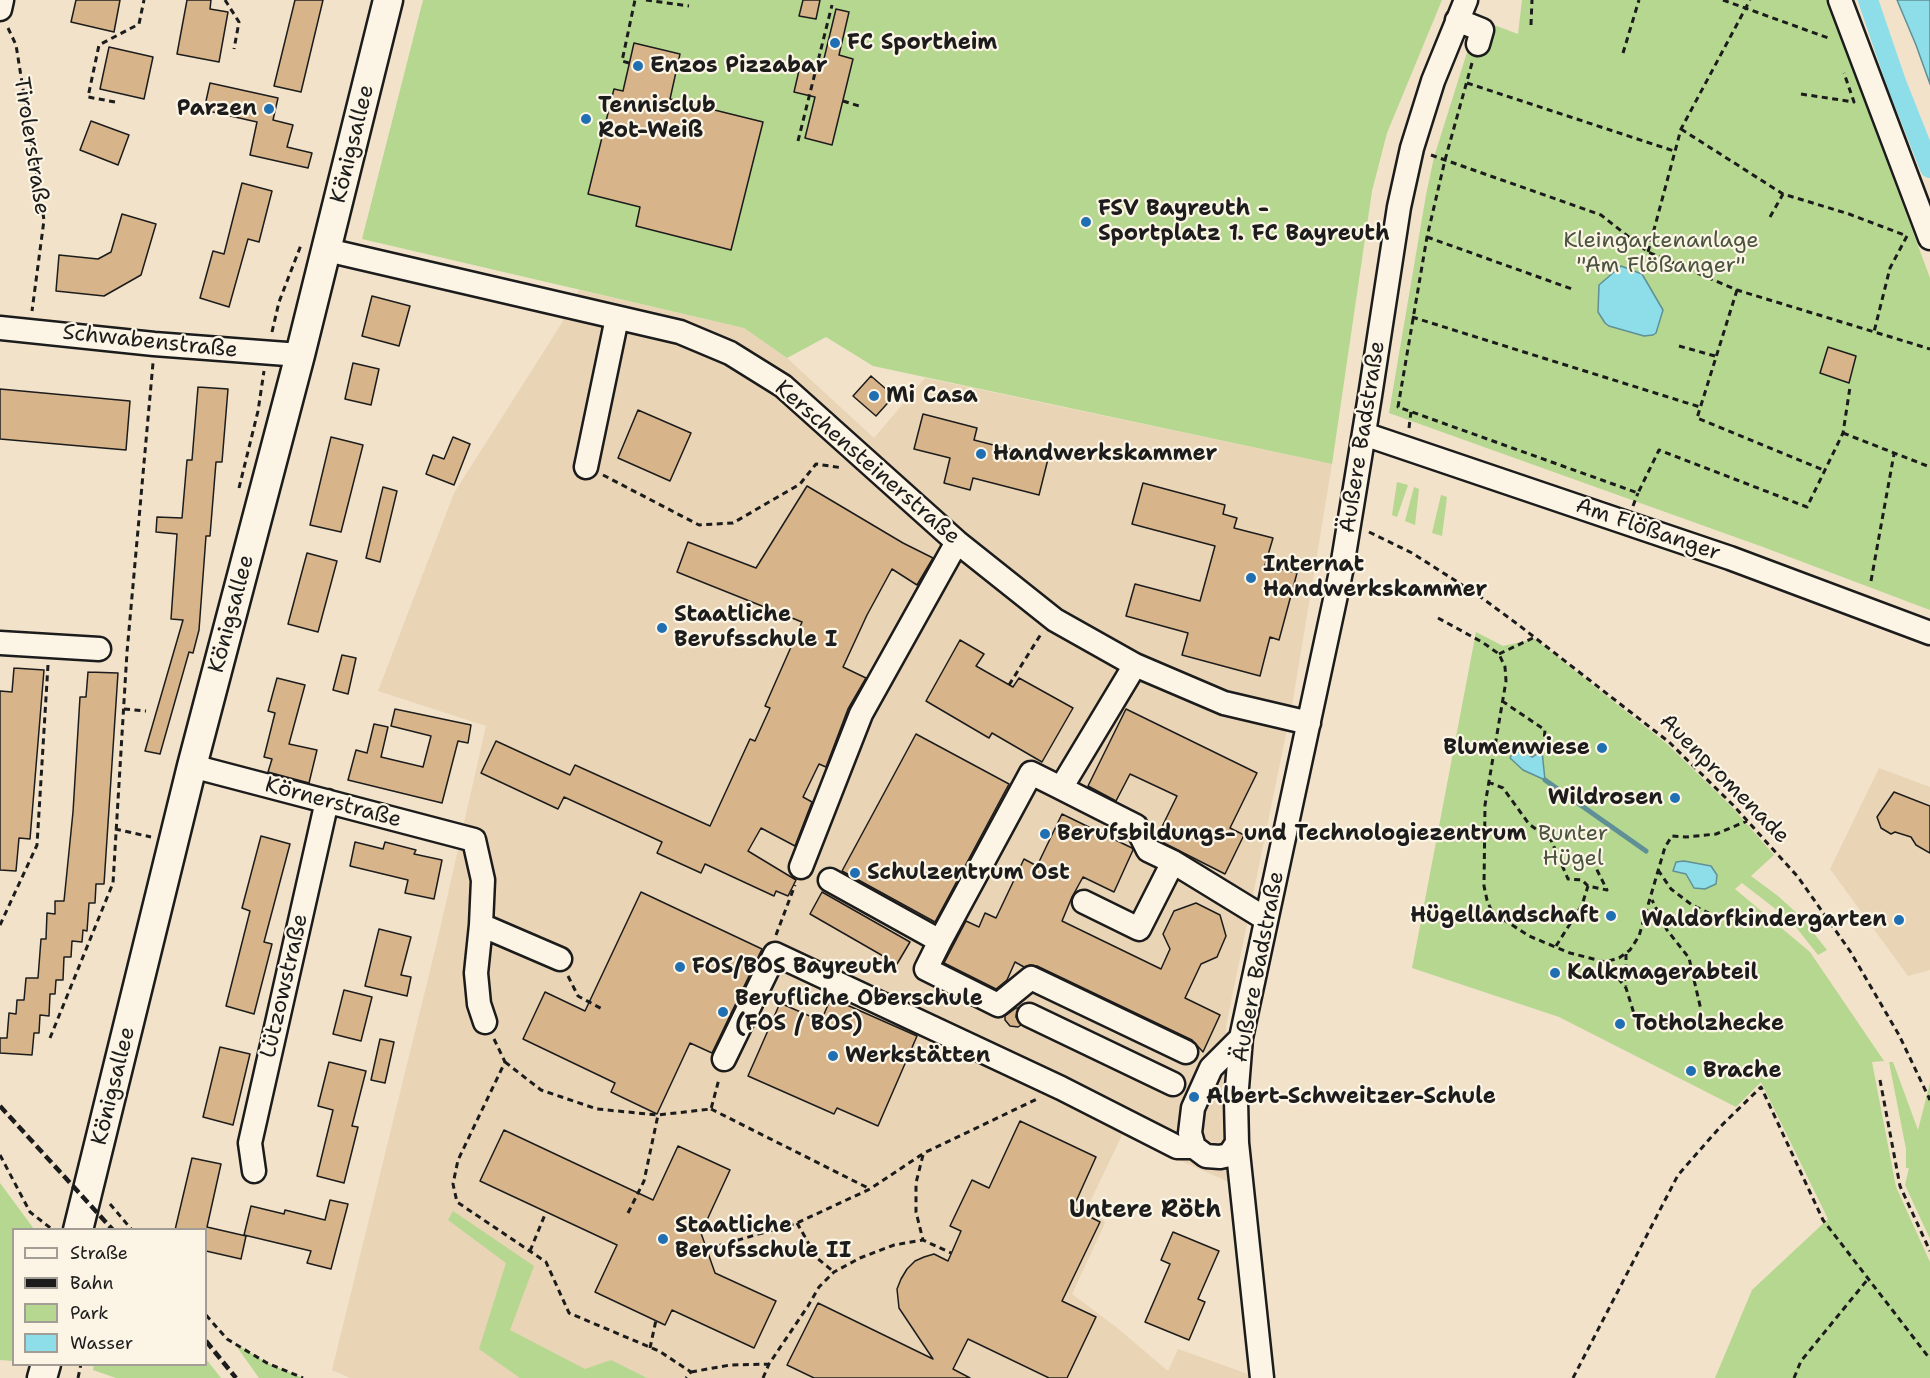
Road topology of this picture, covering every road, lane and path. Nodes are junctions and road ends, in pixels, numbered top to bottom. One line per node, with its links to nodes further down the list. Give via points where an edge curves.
1 (2, 0): 15 (street)
2 (144, 0): 27 (path, via 139,24 99,45 88,97)
3 (225, 0): 20 (path, via 239,22)
4 (388, 0): 38 (main road, Königsallee)
5 (635, 0): 22 (path, via 622,62)
6 (646, 0): 13 (path)
7 (1532, 0): 17 (path)
8 (1639, 0): 21 (path)
9 (1723, 0): 14 (path)
10 (1750, 0): 14 (path)
11 (1840, 0): 37 (street)
12 (832, 5): 30 (path)
13 (689, 6)
14 (1747, 7): 19 (path, via 1831,38); 29 (path)
15 (0, 9): 45 (path, Tirolerstraße, via 16,45 44,220)
16 (1462, 10): 18 (street, via 1482,30); 31 (street, Äußere Badstraße)
17 (1531, 25)
18 (1478, 44): 24 (path)
19 (1834, 48)
20 (234, 49)
21 (1623, 53)
22 (629, 63)
23 (1842, 70): 25 (path, via 1854,102)
24 (1467, 83): 32 (path); 33 (path)
25 (1801, 94)
26 (843, 101): 28 (path)
27 (115, 102)
28 (859, 106)
29 (1681, 129): 32 (path); 34 (path)
30 (798, 141)
31 (1412, 148): 33 (path); 56 (street, Äußere Badstraße, via 1399,207)
32 (1674, 151): 39 (path)
33 (1445, 160): 36 (path); 39 (path, via 1601,215)
34 (1783, 194): 35 (path); 46 (path, via 1907,236 1890,268)
35 (1770, 217)
36 (1427, 237): 40 (path); 42 (path)
37 (1930, 238)
38 (315, 246): 43 (street, Kerschensteinerstraße); 50 (path, via 279,302); 51 (main road, Königsallee)
39 (1648, 252): 41 (path)
40 (1572, 290)
41 (1737, 290): 46 (path); 52 (path)
42 (1412, 317): 54 (path); 61 (path, via 1398,407 1638,494 1659,450 1807,507)
43 (617, 318): 58 (street); 63 (street, Kerschensteinerstraße, via 680,332 730,353 783,386)
44 (0, 328): 45 (street, Schwabenstraße)
45 (30, 330): 47 (street, Schwabenstraße)
46 (1874, 332): 49 (path)
47 (154, 344): 50 (street, Schwabenstraße); 76 (path)
48 (1678, 346): 52 (path)
49 (1930, 349)
50 (267, 353): 51 (street, Schwabenstraße)
51 (300, 356): 80 (main road, Königsallee)
52 (1715, 356): 54 (path)
53 (1850, 387): 55 (path)
54 (1700, 407): 61 (path, via 1697,417)
55 (1843, 433): 57 (path); 61 (path)
56 (1364, 434): 62 (street, Äußere Badstraße); 67 (street, Am Flößanger, via 1730,558)
57 (1894, 454): 59 (path); 64 (path)
58 (586, 467): 60 (path, via 699,525 733,523 800,484 816,464)
59 (1930, 467)
60 (847, 469)
61 (1826, 471)
62 (1350, 523): 68 (path, Auenpromenade, via 1412,553); 78 (street, Äußere Badstraße)
63 (957, 542): 65 (street, Kerschensteinerstraße); 89 (street, via 861,714)
64 (1871, 581)
65 (1052, 618): 73 (street, Kerschensteinerstraße); 74 (path)
66 (1438, 618): 72 (path)
67 (1930, 633)
68 (1535, 637): 72 (path); 84 (path, Auenpromenade, via 1669,742)
69 (0, 643): 70 (street)
70 (49, 646): 71 (street); 97 (path, via 37,845)
71 (99, 649)
72 (1499, 654): 75 (path, via 1506,681)
73 (1135, 665): 78 (street, Kerschensteinerstraße, via 1224,703); 82 (street)
74 (1009, 685)
75 (1502, 701): 79 (path, via 1545,730); 81 (path)
76 (124, 709): 77 (path); 85 (path)
77 (146, 711)
78 (1309, 723): 96 (street, Äußere Badstraße)
79 (1544, 741)
80 (192, 766): 83 (street, Körnerstraße); 133 (main road, Königsallee)
81 (1488, 782): 92 (path, via 1503,788 1529,824 1551,840 1568,879 1582,880); 101 (path, via 1484,812 1486,900 1492,912 1529,936)
82 (1061, 788): 87 (street, via 1136,826 1148,850); 100 (street, via 1031,773)
83 (327, 801): 98 (street, Körnerstraße, via 474,840 483,880); 126 (street, Lützowstraße, via 250,1143)
84 (1747, 820): 90 (path, via 1716,834 1672,836); 119 (path, Auenpromenade, via 1798,877 1850,951 1899,1035)
85 (116, 830): 86 (path); 110 (path, via 113,883)
86 (147, 836)
87 (1173, 862): 94 (street, via 1139,928); 96 (street)
88 (1594, 864): 92 (path, via 1607,890)
89 (801, 867): 99 (path)
90 (1658, 870): 93 (path); 95 (path, via 1671,889)
91 (830, 880): 100 (street)
92 (1588, 886): 101 (path, via 1582,905)
93 (1651, 899): 102 (path, via 1639,936); 105 (path, via 1667,930 1689,958 1701,1010 1697,1022 1687,1026 1678,1022 1656,1026 1636,1020)
94 (1084, 902)
95 (1709, 913)
96 (1266, 919): 111 (street, Äußere Badstraße)
97 (0, 925)
98 (481, 925): 104 (street); 108 (street, via 476,974)
99 (778, 927)
100 (940, 941): 109 (street, via 926,969 998,1005 1031,978)
101 (1556, 946): 103 (path)
102 (1626, 954): 103 (path); 105 (path)
103 (1605, 962): 105 (path)
104 (563, 966): 106 (path, via 578,996)
105 (1626, 988)
106 (604, 1010)
107 (1029, 1015): 113 (street)
108 (485, 1022): 115 (path)
109 (1128, 1024): 112 (street); 113 (street)
110 (50, 1038)
111 (1241, 1038): 122 (street, Äußere Badstraße); 123 (street, via 1211,1068 1193,1108 1190,1133)
112 (1186, 1052)
113 (1113, 1055): 117 (street)
114 (724, 1059): 118 (street, via 775,954); 120 (path)
115 (505, 1062): 121 (path, via 541,1090 597,1109); 137 (path, via 458,1160 453,1184 457,1202)
116 (1880, 1080): 138 (path, via 1900,1186)
117 (1173, 1084)
118 (1061, 1088): 123 (street, via 1177,1147); 124 (path)
119 (1930, 1101)
120 (711, 1108): 121 (path); 127 (path)
121 (658, 1115): 130 (path, via 644,1181)
122 (1237, 1143): 123 (street, via 1228,1155 1220,1157 1206,1156); 151 (street, Äußere Badstraße)
123 (1194, 1147)
124 (924, 1153): 127 (path); 135 (path, via 916,1183 916,1212)
125 (0, 1155): 132 (path, via 30,1212)
126 (254, 1172)
127 (870, 1189): 131 (path)
128 (109, 1203): 134 (path)
129 (546, 1212): 137 (path)
130 (628, 1213)
131 (797, 1223): 136 (path); 140 (path, via 817,1258)
132 (50, 1228)
133 (78, 1228)
134 (130, 1228)
135 (923, 1240): 139 (path); 140 (path, via 894,1245)
136 (707, 1249)
137 (530, 1251): 144 (path, via 546,1262 569,1313)
138 (1930, 1251)
139 (951, 1253)
140 (834, 1272): 146 (path, via 819,1287)
141 (1868, 1279): 145 (path); 152 (path, via 1823,1220 1761,1088 1678,1175); 153 (path, via 1801,1361)
142 (207, 1316): 148 (path, via 226,1339)
143 (656, 1320): 144 (path)
144 (650, 1347): 147 (path)
145 (1930, 1359)
146 (769, 1364): 147 (path); 150 (path)
147 (691, 1372): 149 (path)
148 (303, 1378)
149 (686, 1378)
150 (763, 1378)
151 (1262, 1378)
152 (1573, 1378)
153 (1794, 1378)

